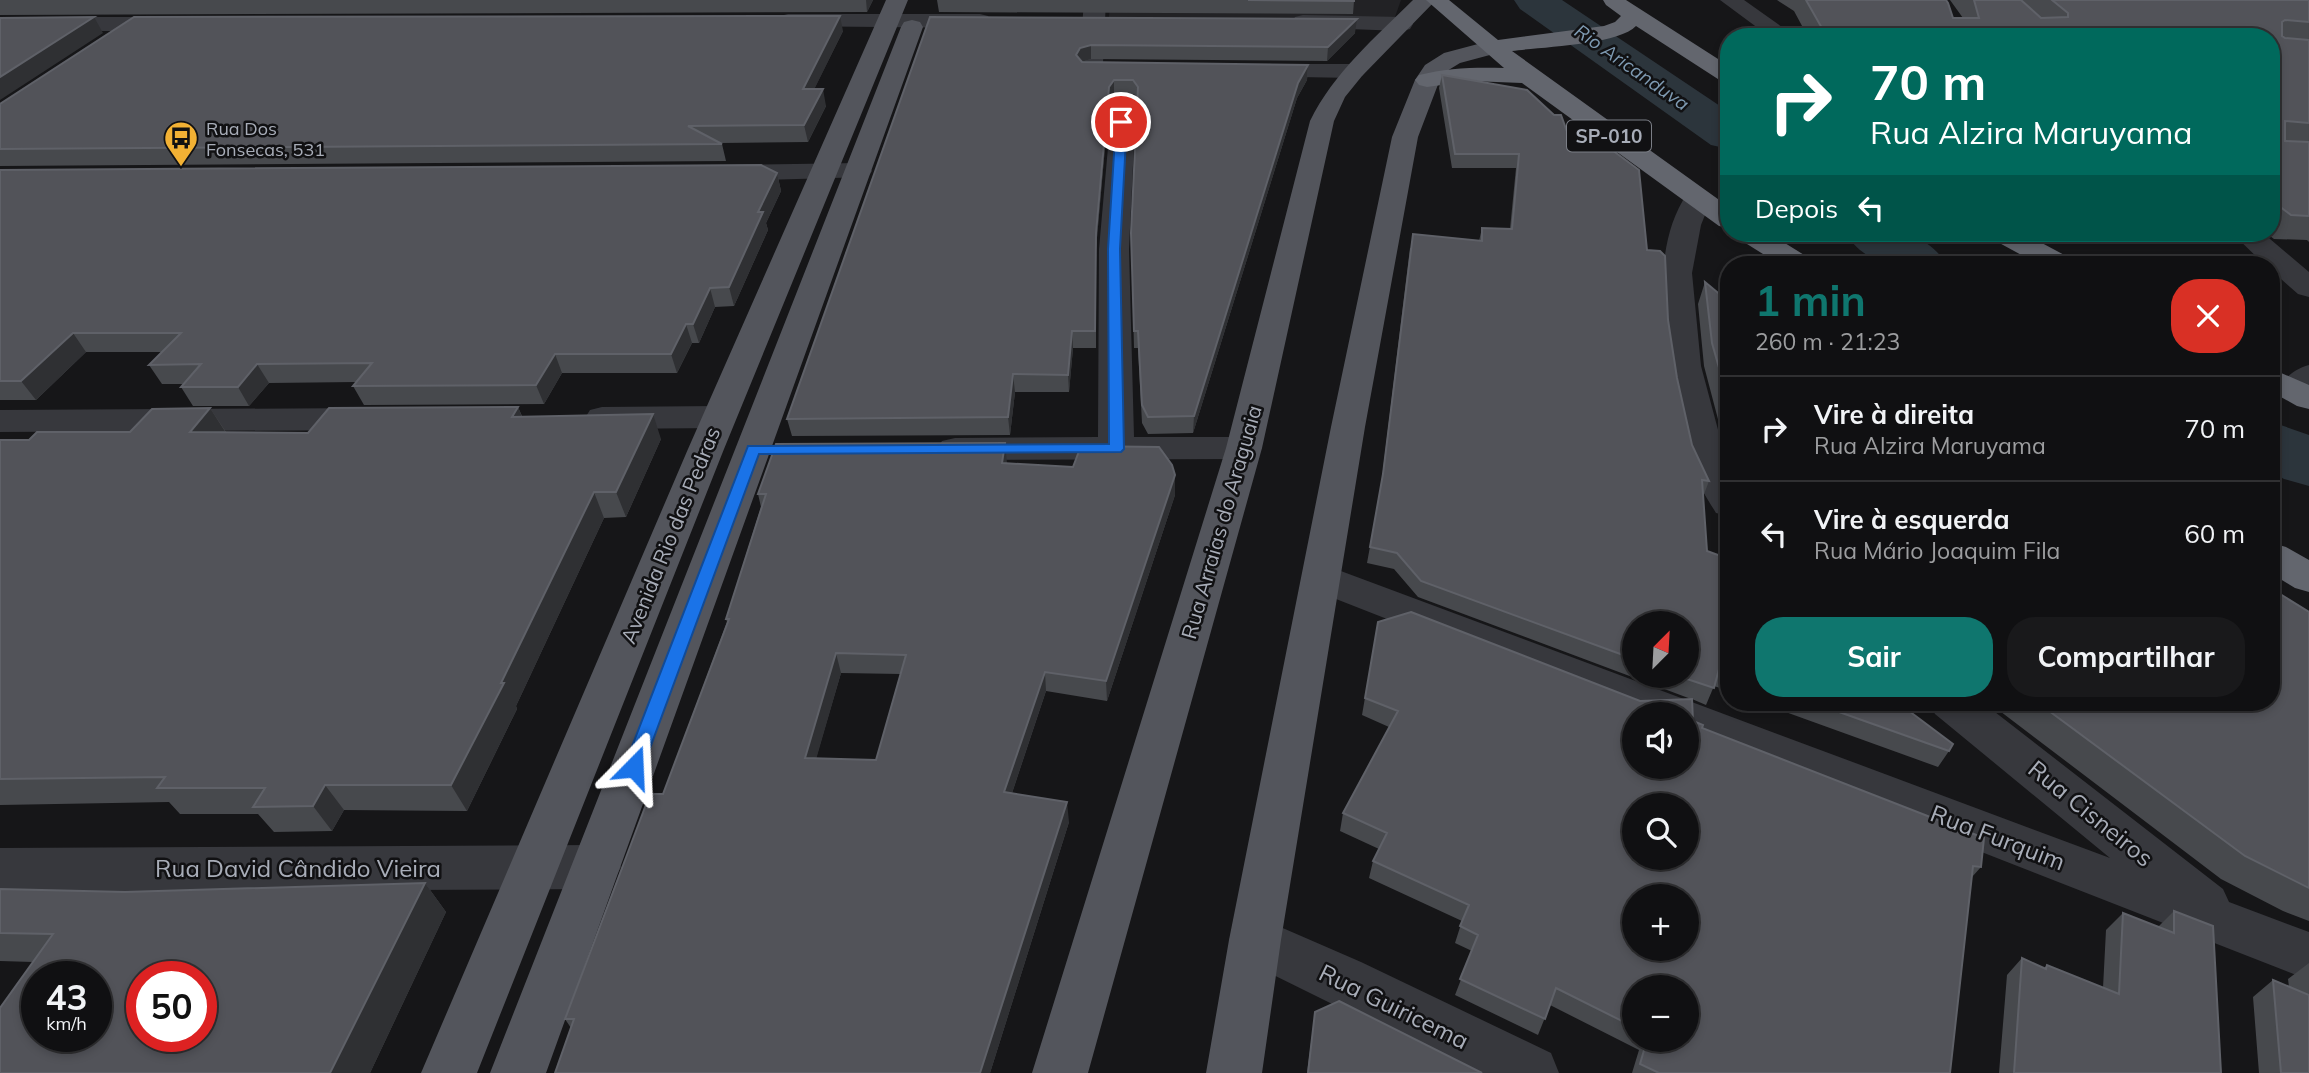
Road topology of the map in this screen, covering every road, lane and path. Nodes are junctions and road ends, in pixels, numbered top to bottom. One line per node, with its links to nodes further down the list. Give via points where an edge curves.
1 (173, 0): 17 (street)
2 (1436, 0): 20 (highway, SP-010)
3 (1612, 0): 9 (highway)
4 (1730, 0): 18 (street)
5 (48, 6): 16 (street)
6 (906, 10): 10 (street); 11 (street); 28 (main road, Avenida Rio das Pedras)
7 (1094, 10): 12 (street); 13 (street); 21 (street, via 1090,76)
8 (1414, 12): 14 (street); 24 (main road, Rua Arraias do Araguaia)
9 (1634, 15): 20 (highway, via 1623,27 1606,32); 22 (highway)
10 (761, 21)
11 (1003, 21)
12 (1068, 21)
13 (1122, 21)
14 (1275, 22)
15 (192, 23): 17 (street)
16 (9, 24): 17 (street)
17 (137, 24): 19 (street)
18 (1772, 28)
19 (103, 46)
20 (1493, 47): 25 (highway, SP-010); 26 (main road, via 1452,58)
21 (1118, 69)
22 (1720, 70)
23 (1230, 71): 24 (street)
24 (1354, 71): 44 (main road, Rua Arraias do Araguaia, via 1322,121)
25 (1528, 76): 26 (highway, via 1471,74); 30 (highway, SP-010)
26 (1427, 80): 49 (main road, via 1405,137 1395,181)
27 (1124, 102): 46 (street, via 1114,249)
28 (841, 172): 29 (street); 41 (main road, Avenida Rio das Pedras); 55 (main road, Avenida Rio das Pedras, via 772,450)
29 (698, 173)
30 (1698, 200): 31 (highway, SP-010); 47 (street, via 1687,225 1677,273 1685,366 1708,466)
31 (1720, 214)
32 (1764, 242): 35 (highway)
33 (2019, 242): 36 (highway)
34 (2256, 242): 37 (street)
35 (1786, 256)
36 (2045, 256)
37 (2272, 256)
38 (2280, 263): 39 (street)
39 (2309, 288)
40 (567, 418): 41 (street)
41 (719, 418): 54 (main road, Avenida Rio das Pedras)
42 (401, 419): 43 (street)
43 (0, 421)
44 (1244, 448): 46 (street); 62 (main road, Rua Arraias do Araguaia)
45 (926, 449): 46 (street)
46 (1116, 449)
47 (1720, 488)
48 (2280, 562): 50 (highway)
49 (1322, 578): 51 (street); 58 (main road)
50 (2309, 578)
51 (1646, 702)
52 (1962, 711): 57 (street, Rua Cisneiros)
53 (1699, 723): 57 (street, Rua Furquim)
54 (534, 867): 55 (street, Rua David Cândido Vieira); 56 (street, Rua David Cândido Vieira); 60 (main road, Avenida Rio das Pedras)
55 (596, 867): 61 (main road, Avenida Rio das Pedras)
56 (0, 870)
57 (2231, 926): 59 (street, Rua Furquim)
58 (1255, 940): 63 (main road); 64 (street, Rua Guiricema)
59 (2309, 956)
60 (449, 1073)
61 (518, 1073)
62 (1060, 1073)
63 (1234, 1073)
64 (1531, 1073)

